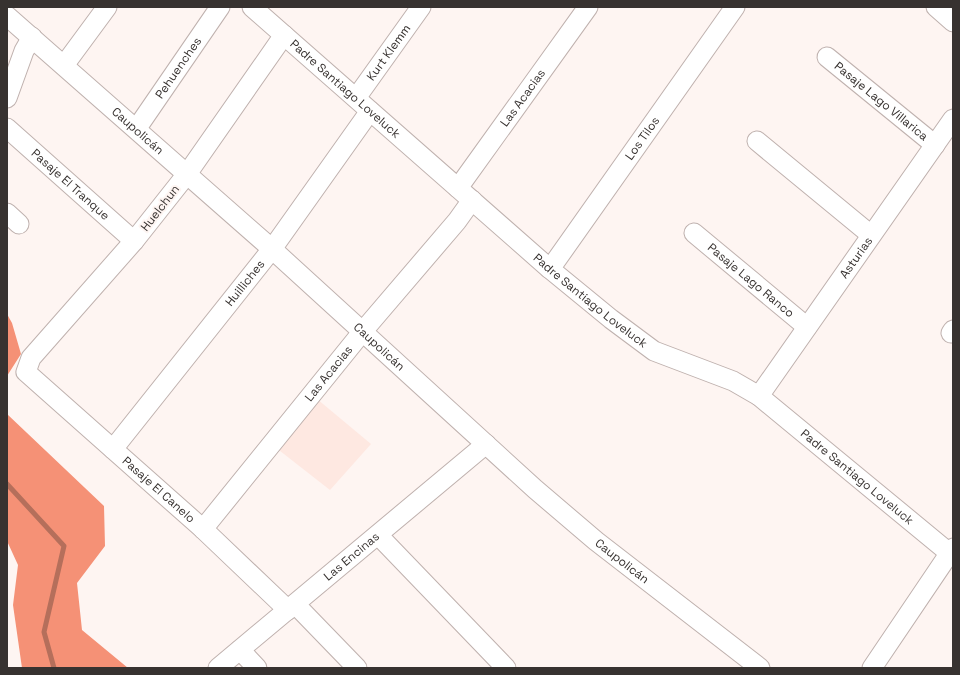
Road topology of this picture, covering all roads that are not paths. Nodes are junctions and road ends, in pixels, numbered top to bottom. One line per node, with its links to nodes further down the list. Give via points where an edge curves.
1 (107, 7): 13 (street)
2 (220, 7): 19 (street, Pehuenches)
3 (421, 7): 15 (street, Kurt Klemm)
4 (588, 7): 23 (street, Las Acacias)
5 (735, 7): 28 (street, Los Tilos)
6 (936, 7): 9 (street)
7 (258, 9): 10 (street, Padre Santiago Loveluck)
8 (7, 16): 11 (street, Caupolicán)
9 (953, 22)
10 (284, 35): 15 (street, Padre Santiago Loveluck); 22 (street, Huelchun)
11 (32, 37): 13 (street, Caupolicán); 14 (street)
12 (827, 57): 21 (street, Pasaje Lago Villarica)
13 (64, 64): 19 (street, Caupolicán)
14 (7, 98)
15 (356, 98): 16 (street, Padre Santiago Loveluck)
16 (370, 111): 23 (street, Padre Santiago Loveluck); 27 (street, Huilliches)
17 (953, 119): 21 (street, Asturias)
18 (7, 128): 26 (street, Pasaje El Tranque)
19 (137, 128): 22 (street, Caupolicán)
20 (757, 141): 25 (street)
21 (935, 145): 25 (street, Asturias)
22 (187, 174): 26 (street, Huelchun); 27 (street, Caupolicán)
23 (465, 194): 28 (street, Padre Santiago Loveluck); 30 (street, Las Acacias, via 457,221)
24 (694, 234): 29 (street, Pasaje Lago Ranco)
25 (871, 235): 29 (street, Asturias)
26 (134, 242): 31 (street, Huelchun, via 31,358)
27 (272, 249): 30 (street, Caupolicán); 34 (street, Huilliches)
28 (550, 269): 32 (street, Padre Santiago Loveluck, via 640,342 669,358 734,381)
29 (807, 327): 32 (street, Asturias)
30 (364, 331): 33 (street, Caupolicán); 35 (street, Las Acacias)
31 (26, 372): 34 (street, Pasaje El Canelo)
32 (759, 396): 37 (street, Padre Santiago Loveluck)
33 (486, 444): 36 (street, Las Encinas); 44 (street, Caupolicán, via 596,541)
34 (113, 449): 35 (street, Pasaje El Canelo)
35 (203, 529): 38 (street, Pasaje El Canelo)
36 (378, 535): 38 (street, Las Encinas); 43 (street)
37 (952, 552): 45 (street)
38 (292, 607): 39 (street, Las Encinas); 42 (street, Pasaje El Canelo)
39 (240, 650): 40 (street, Las Encinas); 41 (street)
40 (218, 668)
41 (257, 668)
42 (357, 668)
43 (506, 668)
44 (760, 668)
45 (872, 668)

